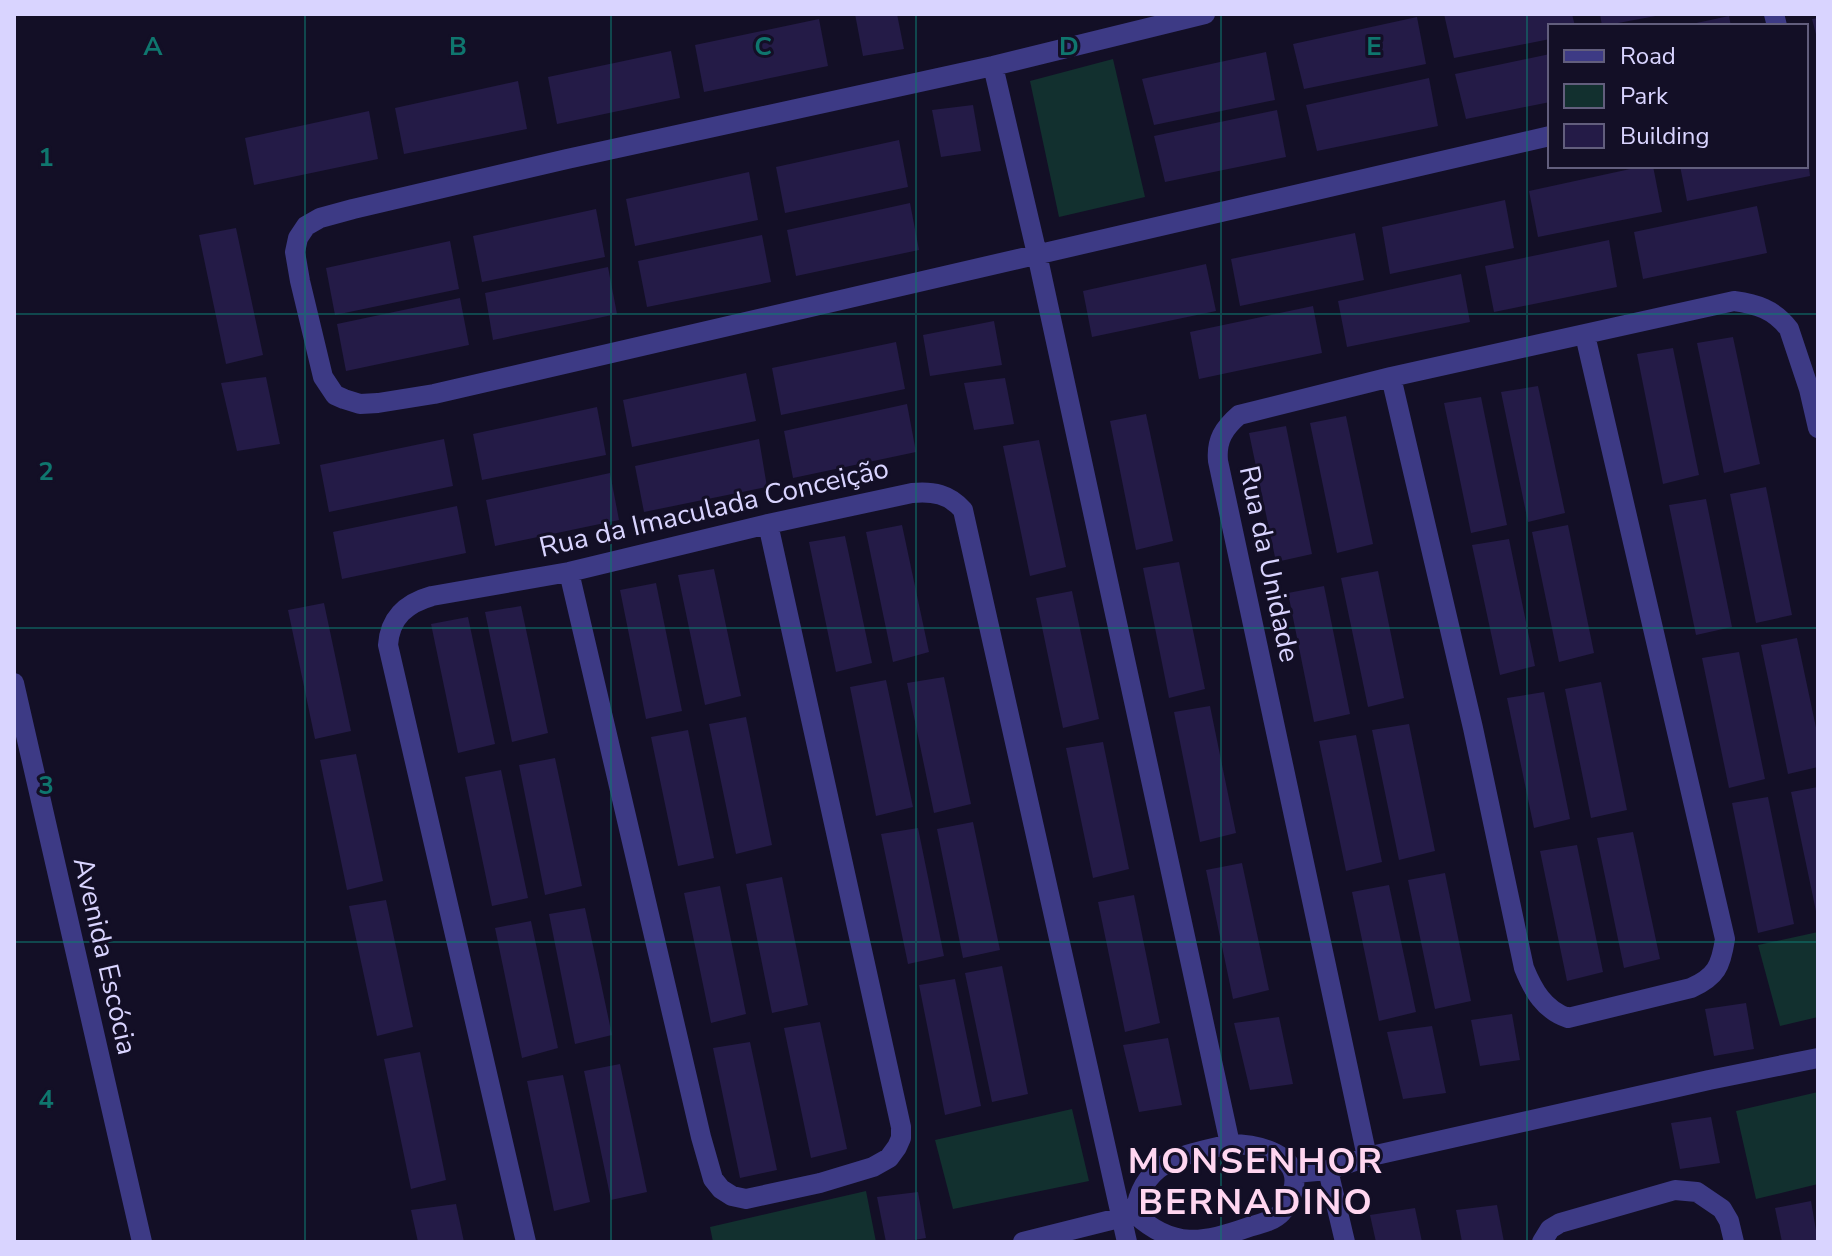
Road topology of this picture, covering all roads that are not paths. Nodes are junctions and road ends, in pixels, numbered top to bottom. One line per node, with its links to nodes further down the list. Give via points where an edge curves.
1 (1205, 14): 2 (street)
2 (993, 66): 4 (street); 4 (street, via 326,216 306,226 298,238 295,252 306,309 328,387 344,399 378,403)
3 (1548, 136): 4 (street)
4 (1037, 254): 12 (street)
5 (1585, 335): 6 (street, Rua da Unidade); 6 (street, via 1725,939 1721,961 1705,982 1568,1018 1541,1000 1524,968); 7 (street, Rua da Unidade, via 1734,301 1756,304 1789,329)
6 (1391, 377): 13 (street, Rua da Unidade, via 1239,415 1217,448)
7 (1818, 428)
8 (768, 524): 9 (street, Rua da Imaculada Conceição); 9 (street, via 901,1127 889,1158 820,1183 746,1199 732,1196 713,1179); 16 (street, Rua da Imaculada Conceição, via 928,491 944,495 963,510)
9 (569, 572): 18 (street, Rua da Imaculada Conceição, via 417,600 399,615 388,645)
10 (14, 683): 17 (street, Avenida Escócia)
11 (1818, 1058): 13 (street)
12 (1230, 1144): 15 (street, via 1277,1154); 16 (street, via 1159,1167)
13 (1367, 1157): 14 (street)
14 (1328, 1170): 15 (street); 21 (street)
15 (1295, 1173): 16 (street, via 1292,1195 1277,1217 1234,1233 1183,1240)
16 (1128, 1216): 19 (street); 20 (street, Rua da Imaculada Conceição)
17 (142, 1242)
18 (526, 1242)
19 (1023, 1242)
20 (1127, 1242)
21 (1345, 1242)
22 (1542, 1242): 23 (street, via 1560,1223 1675,1190 1697,1192 1722,1209)
23 (1734, 1242)

